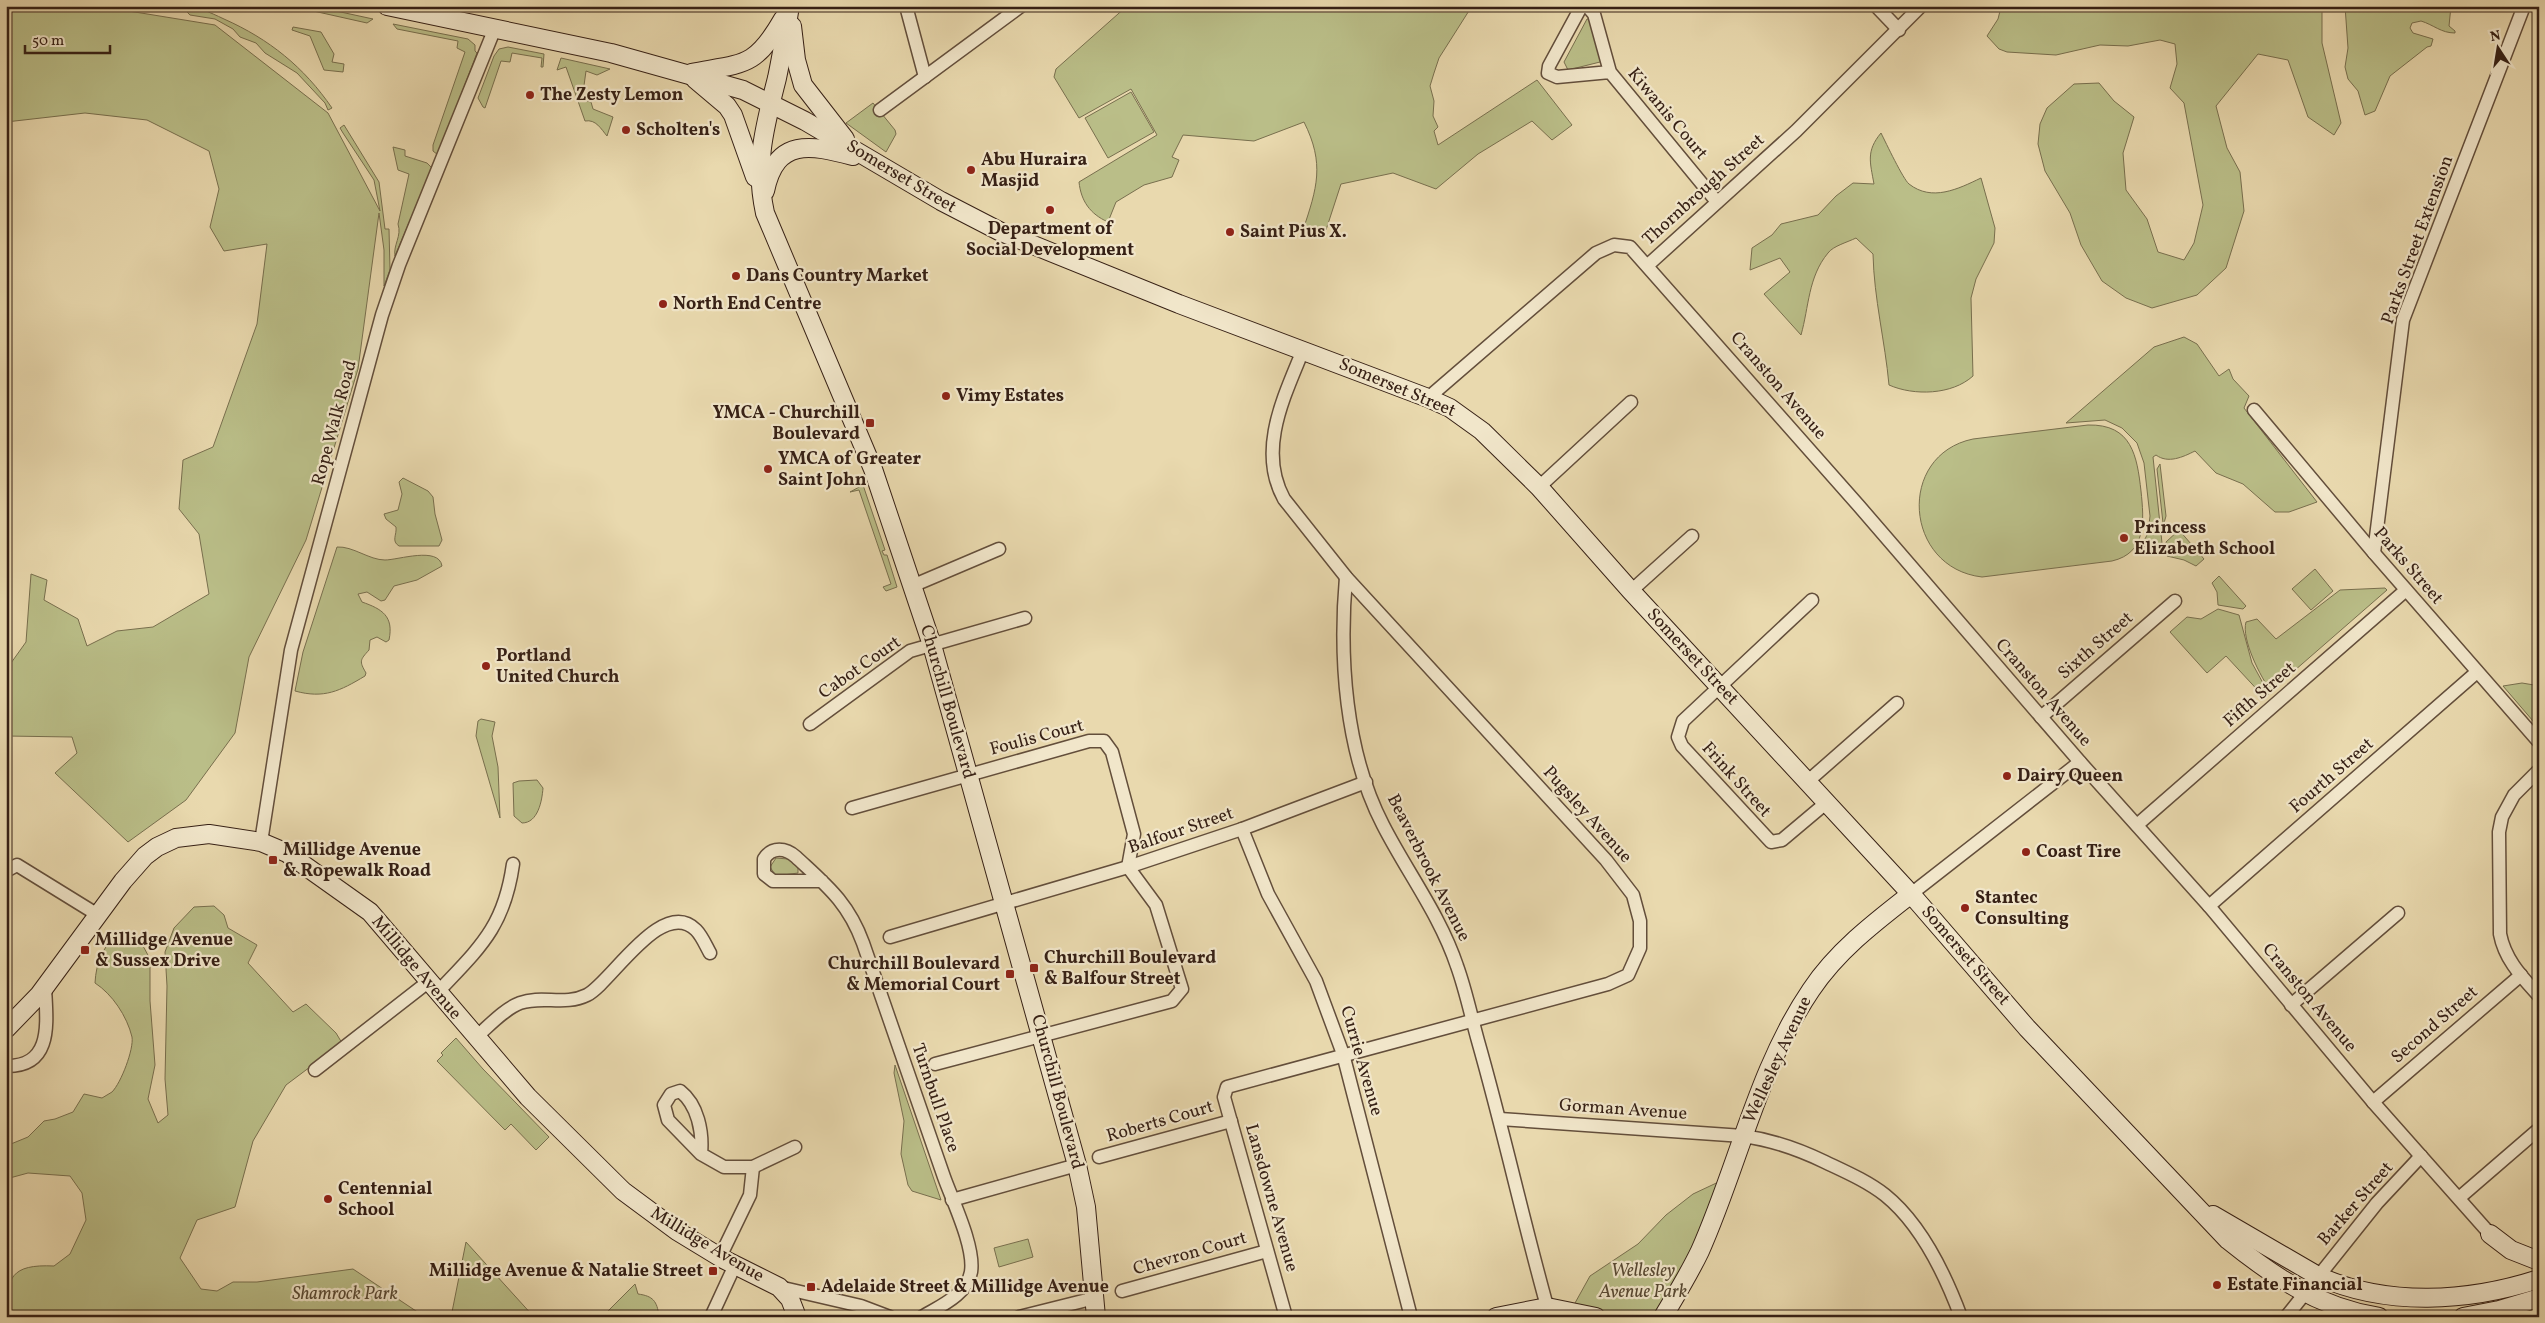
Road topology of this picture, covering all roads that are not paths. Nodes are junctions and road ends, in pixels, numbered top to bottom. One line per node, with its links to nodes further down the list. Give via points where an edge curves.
1 (387, 6): 8 (main road, Somerset Street)
2 (906, 6): 12 (street)
3 (1021, 6): 12 (street)
4 (1876, 6): 9 (street)
5 (1921, 6): 9 (street, Thornbrough Street)
6 (2524, 6): 27 (street, Parks Street Extension, via 2404,320)
7 (790, 7): 11 (main road, via 761,53 745,62); 13 (main road, Churchill Boulevard); 15 (main road, via 796,60 803,85)
8 (495, 28): 11 (main road, Somerset Street, via 611,53); 51 (street, Rope Walk Road, via 396,271 382,315 291,650)
9 (1899, 30): 18 (street, Thornbrough Street, via 1796,131)
10 (1610, 72): 10 (street, Kiwanis Court, via 1594,14 1588,7 1580,7 1548,66 1548,73 1557,77); 18 (street, Kiwanis Court)
11 (688, 74): 13 (main road, Somerset Street, via 743,90); 17 (main road, via 733,114)
12 (925, 77): 14 (street)
13 (770, 103): 15 (main road, Somerset Street); 17 (main road, Churchill Boulevard, via 760,154)
14 (880, 110)
15 (853, 149): 16 (main road, Somerset Street)
16 (871, 160): 17 (main road, via 821,147 792,150 778,161 771,172); 20 (main road, Somerset Street, via 997,230 1106,276)
17 (763, 202): 29 (main road, Churchill Boulevard, via 873,469)
18 (1717, 202): 19 (street, Thornbrough Street)
19 (1648, 265): 21 (street, Thornbrough Street, via 1637,252 1625,245 1614,245 1596,254); 39 (street, Cranston Avenue)
20 (1303, 350): 21 (main road, Somerset Street); 28 (street, Pugsley Avenue, via 1275,426 1274,473 1284,499)
21 (1428, 398): 24 (main road, Somerset Street, via 1450,408 1474,425)
22 (1632, 402): 24 (street)
23 (2254, 410): 27 (street, Parks Street)
24 (1539, 487): 31 (main road, Somerset Street)
25 (1692, 536): 31 (street)
26 (999, 549): 29 (street)
27 (2374, 554): 30 (street, Parks Street)
28 (1346, 577): 45 (street, Beaverbrook Avenue, via 1343,615 1345,673 1350,723); 68 (street, Pugsley Avenue, via 1606,860 1633,895 1640,921 1640,948 1628,975 1608,984)
29 (912, 586): 35 (main road, Churchill Boulevard)
30 (2406, 590): 36 (street, Parks Street); 49 (street, Fifth Street)
31 (1631, 591): 37 (main road, Somerset Street)
32 (1812, 600): 37 (street)
33 (2175, 601): 39 (street, Sixth Street)
34 (1025, 618): 35 (street, Cabot Court)
35 (932, 645): 40 (street, Cabot Court, via 910,651); 44 (main road, Churchill Boulevard)
36 (2477, 672): 41 (street, Parks Street); 58 (street, Fourth Street)
37 (1719, 686): 46 (main road, Somerset Street); 47 (street, Frink Street, via 1683,721 1678,737 1682,746 1766,838 1771,842 1782,840)
38 (1897, 703): 46 (street)
39 (2041, 717): 42 (street, Cranston Avenue)
40 (810, 724)
41 (2539, 742)
42 (2080, 762): 49 (street, Cranston Avenue); 56 (street, Wellesley Avenue)
43 (2539, 770): 63 (street, via 2507,804 2499,832 2500,934 2506,956)
44 (968, 775): 48 (street); 53 (street, Foulis Court, via 1089,741 1104,741 1112,752 1134,834); 57 (main road, Churchill Boulevard)
45 (1366, 782): 50 (street, Balfour Street); 68 (street, Beaverbrook Avenue, via 1382,822 1433,910 1451,949)
46 (1807, 782): 47 (main road, Somerset Street)
47 (1826, 803): 56 (main road, Somerset Street)
48 (852, 808)
49 (2137, 826): 58 (street, Cranston Avenue)
50 (1242, 829): 53 (street, Balfour Street); 72 (street, Currie Avenue, via 1268,894 1316,981)
51 (261, 842): 60 (main road, Millidge Avenue, via 209,834 184,836 165,842 136,866); 65 (main road, Millidge Avenue, via 286,853 370,912)
52 (513, 864): 65 (street, via 507,897 490,934)
53 (1128, 867): 57 (street, Balfour Street); 70 (street, via 1156,906 1182,989 1172,1000)
54 (6, 870): 60 (street, via 17,866)
55 (822, 881): 89 (street, Turnbull Place, via 844,904 860,934)
56 (1911, 894): 81 (main road, Wellesley Avenue, via 1847,948 1811,990 1781,1044); 90 (main road, Somerset Street, via 2027,1028)
57 (1004, 904): 61 (street, Balfour Street); 70 (main road, Churchill Boulevard)
58 (2209, 906): 67 (street, Cranston Avenue)
59 (2398, 913): 67 (street)
60 (98, 915): 64 (main road, Millidge Avenue)
61 (890, 937)
62 (710, 953): 71 (street, via 695,930 684,924 661,927 640,943 590,993 569,1001 520,1003)
63 (2521, 975): 66 (street); 77 (street, Second Street)
64 (45, 986): 69 (main road, Millidge Avenue); 74 (street, via 46,1034 43,1045 30,1060)
65 (432, 988): 71 (main road, Millidge Avenue); 75 (street)
66 (2539, 996)
67 (2291, 1005): 77 (street, Cranston Avenue)
68 (1472, 1020): 72 (street, Pugsley Avenue); 78 (street, Beaverbrook Avenue)
69 (6, 1029)
70 (1041, 1036): 73 (street); 86 (main road, Churchill Boulevard)
71 (475, 1038): 93 (main road, Millidge Avenue, via 528,1097 624,1191 670,1226)
72 (1344, 1054): 76 (street, Pugsley Avenue); 111 (street, Currie Avenue)
73 (935, 1064)
74 (6, 1066)
75 (315, 1070)
76 (1225, 1089): 79 (street, Lansdowne Avenue)
77 (2373, 1102): 84 (street, Cranston Avenue)
78 (1500, 1119): 81 (street, Gorman Avenue); 103 (street, Beaverbrook Avenue)
79 (1231, 1121): 85 (street, Roberts Court); 92 (street, Lansdowne Avenue)
80 (2539, 1130): 88 (street)
81 (1743, 1136): 114 (main road, Wellesley Avenue, via 1700,1250); 115 (street, Gorman Avenue, via 1780,1142 1797,1149 1855,1176 1886,1196 1903,1212 1926,1245)
82 (795, 1147): 87 (street)
83 (701, 1154): 87 (street, via 724,1167)
84 (2421, 1156): 88 (street, Cranston Avenue); 96 (street, Barker Street, via 2377,1203)
85 (1099, 1157)
86 (1077, 1165): 89 (street); 101 (main road, Churchill Boulevard, via 1086,1207)
87 (753, 1167): 93 (street, via 750,1195)
88 (2459, 1198): 91 (street, Cranston Avenue)
89 (952, 1200): 107 (street, Turnbull Place, via 968,1248 971,1272 961,1291)
90 (2194, 1203): 96 (main road, Somerset Street); 100 (main road, Somerset Street, via 2243,1253)
91 (2490, 1234): 94 (main road, via 2511,1250)
92 (1267, 1251): 99 (street, Chevron Court); 110 (street, Lansdowne Avenue)
93 (720, 1257): 95 (main road, Millidge Avenue)
94 (2539, 1261)
95 (736, 1265): 98 (main road, Millidge Avenue); 104 (street)
96 (2318, 1276): 97 (main road, Somerset Street, via 2386,1295 2447,1298 2497,1291); 100 (street, Barker Street)
97 (2539, 1279)
98 (779, 1287): 105 (main road, via 790,1299); 106 (street, via 861,1306)
99 (1122, 1291)
100 (2304, 1294): 116 (street, Barker Street); 117 (main road, Somerset Street, via 2356,1314)
101 (1095, 1298): 108 (street); 109 (main road, Churchill Boulevard)
102 (2528, 1306): 118 (main road)
103 (1548, 1312): 112 (main road); 113 (main road)
104 (711, 1317)
105 (797, 1317)
106 (890, 1317)
107 (922, 1317)
108 (1019, 1317)
109 (1096, 1317)
110 (1286, 1317)
111 (1411, 1317)
112 (1496, 1317)
113 (1596, 1317)
114 (1663, 1317)
115 (1962, 1317)
116 (2286, 1317)
117 (2379, 1317)
118 (2463, 1317)

